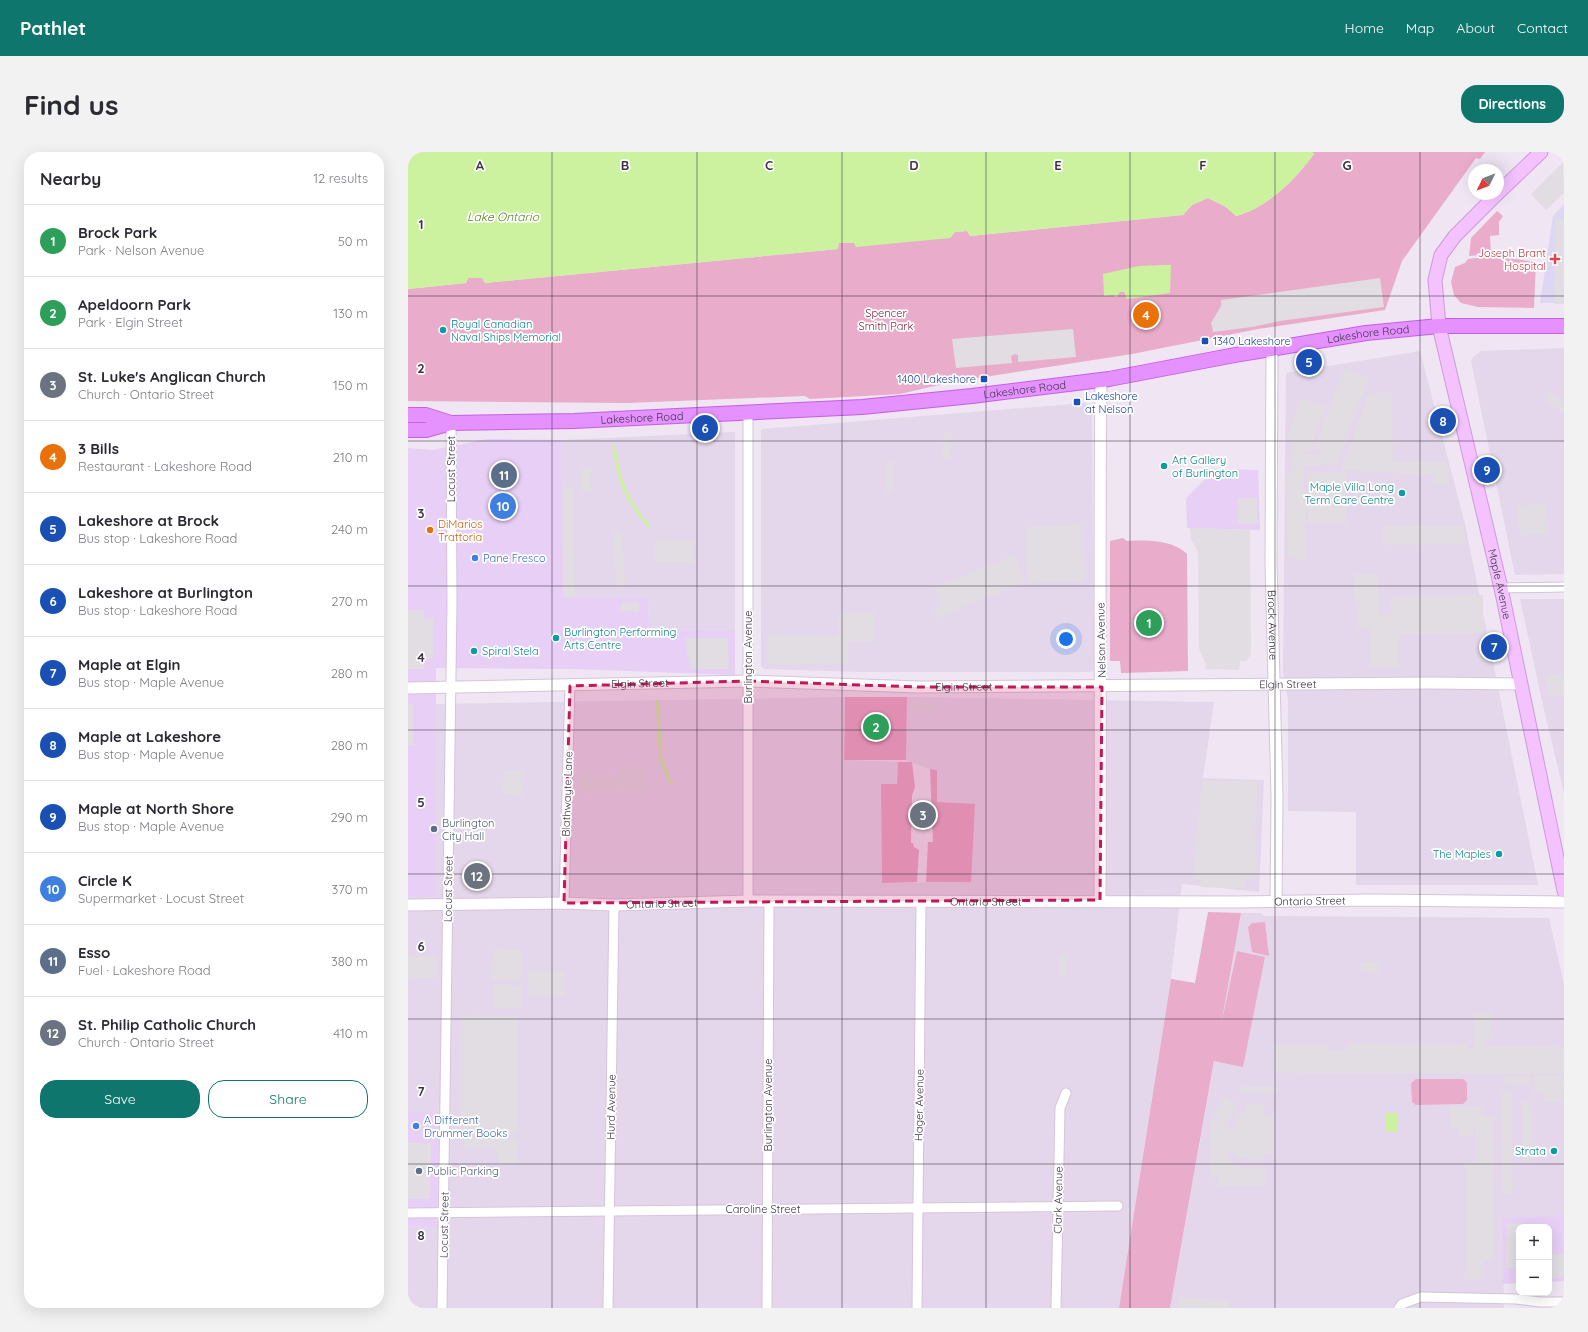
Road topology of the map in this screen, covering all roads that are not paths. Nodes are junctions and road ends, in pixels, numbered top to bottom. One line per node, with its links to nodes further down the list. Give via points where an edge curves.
1 (1541, 152): 2 (main road)
2 (1504, 186)
3 (1490, 200): 4 (main road, via 1455,236 1441,255 1435,280)
4 (1439, 326): 5 (main road, Lakeshore Road); 6 (main road, Lakeshore Road, via 1366,333); 13 (main road, Maple Avenue)
5 (1564, 326)
6 (1272, 348): 7 (main road, Lakeshore Road); 16 (street, Brock Avenue, via 1271,564)
7 (1101, 380): 8 (main road, Lakeshore Road, via 869,407); 18 (street, Nelson Avenue, via 1099,535)
8 (748, 413): 10 (main road, Lakeshore Road, via 574,421); 14 (street, Burlington Avenue)
9 (408, 415): 10 (main road, Lakeshore Road, via 426,415)
10 (451, 423): 11 (main road, Lakeshore Road, via 426,430); 20 (street, Locust Street)
11 (408, 430)
12 (1564, 587): 13 (street)
13 (1501, 588): 15 (main road, Maple Avenue)
14 (748, 681): 17 (street, Elgin Street); 18 (street, Elgin Street, via 918,687); 23 (street, Burlington Avenue)
15 (1520, 684): 16 (street, Elgin Street); 21 (main road, Maple Avenue)
16 (1275, 685): 18 (street, Elgin Street); 24 (street, Brock Avenue)
17 (570, 686): 20 (street, Elgin Street); 28 (street, Blathwayte Lane)
18 (1102, 687): 22 (street, Nelson Avenue)
19 (408, 688): 20 (street, Elgin Street)
20 (451, 688): 30 (street, Locust Street)
21 (1564, 890)
22 (1100, 900): 24 (street, Ontario Street); 26 (street, Ontario Street)
23 (748, 901): 25 (street, Ontario Street); 31 (street, Ontario Street)
24 (1276, 901): 27 (street, Ontario Street)
25 (769, 902): 26 (street, Ontario Street); 36 (street, Burlington Avenue)
26 (921, 902): 35 (street, Hager Avenue)
27 (1564, 902)
28 (564, 903): 30 (street, Ontario Street); 31 (street, Ontario Street)
29 (408, 905): 30 (street, Ontario Street)
30 (447, 905): 39 (street, Locust Street)
31 (614, 905): 37 (street, Hurd Avenue)
32 (1066, 1093): 33 (street, Clark Avenue, via 1060,1108)
33 (1057, 1206): 34 (street, Caroline Street); 35 (street, Caroline Street); 45 (street, Clark Avenue)
34 (1118, 1206)
35 (917, 1208): 36 (street, Caroline Street); 44 (street, Hager Avenue)
36 (768, 1209): 37 (street, Caroline Street); 43 (street, Burlington Avenue)
37 (610, 1211): 39 (street, Caroline Street); 42 (street, Hurd Avenue)
38 (408, 1213): 39 (street, Caroline Street)
39 (444, 1213): 41 (street, Locust Street)
40 (1564, 1302): 46 (street, via 1421,1297 1402,1304)
41 (442, 1308)
42 (608, 1308)
43 (767, 1308)
44 (917, 1308)
45 (1056, 1308)
46 (1399, 1308)

